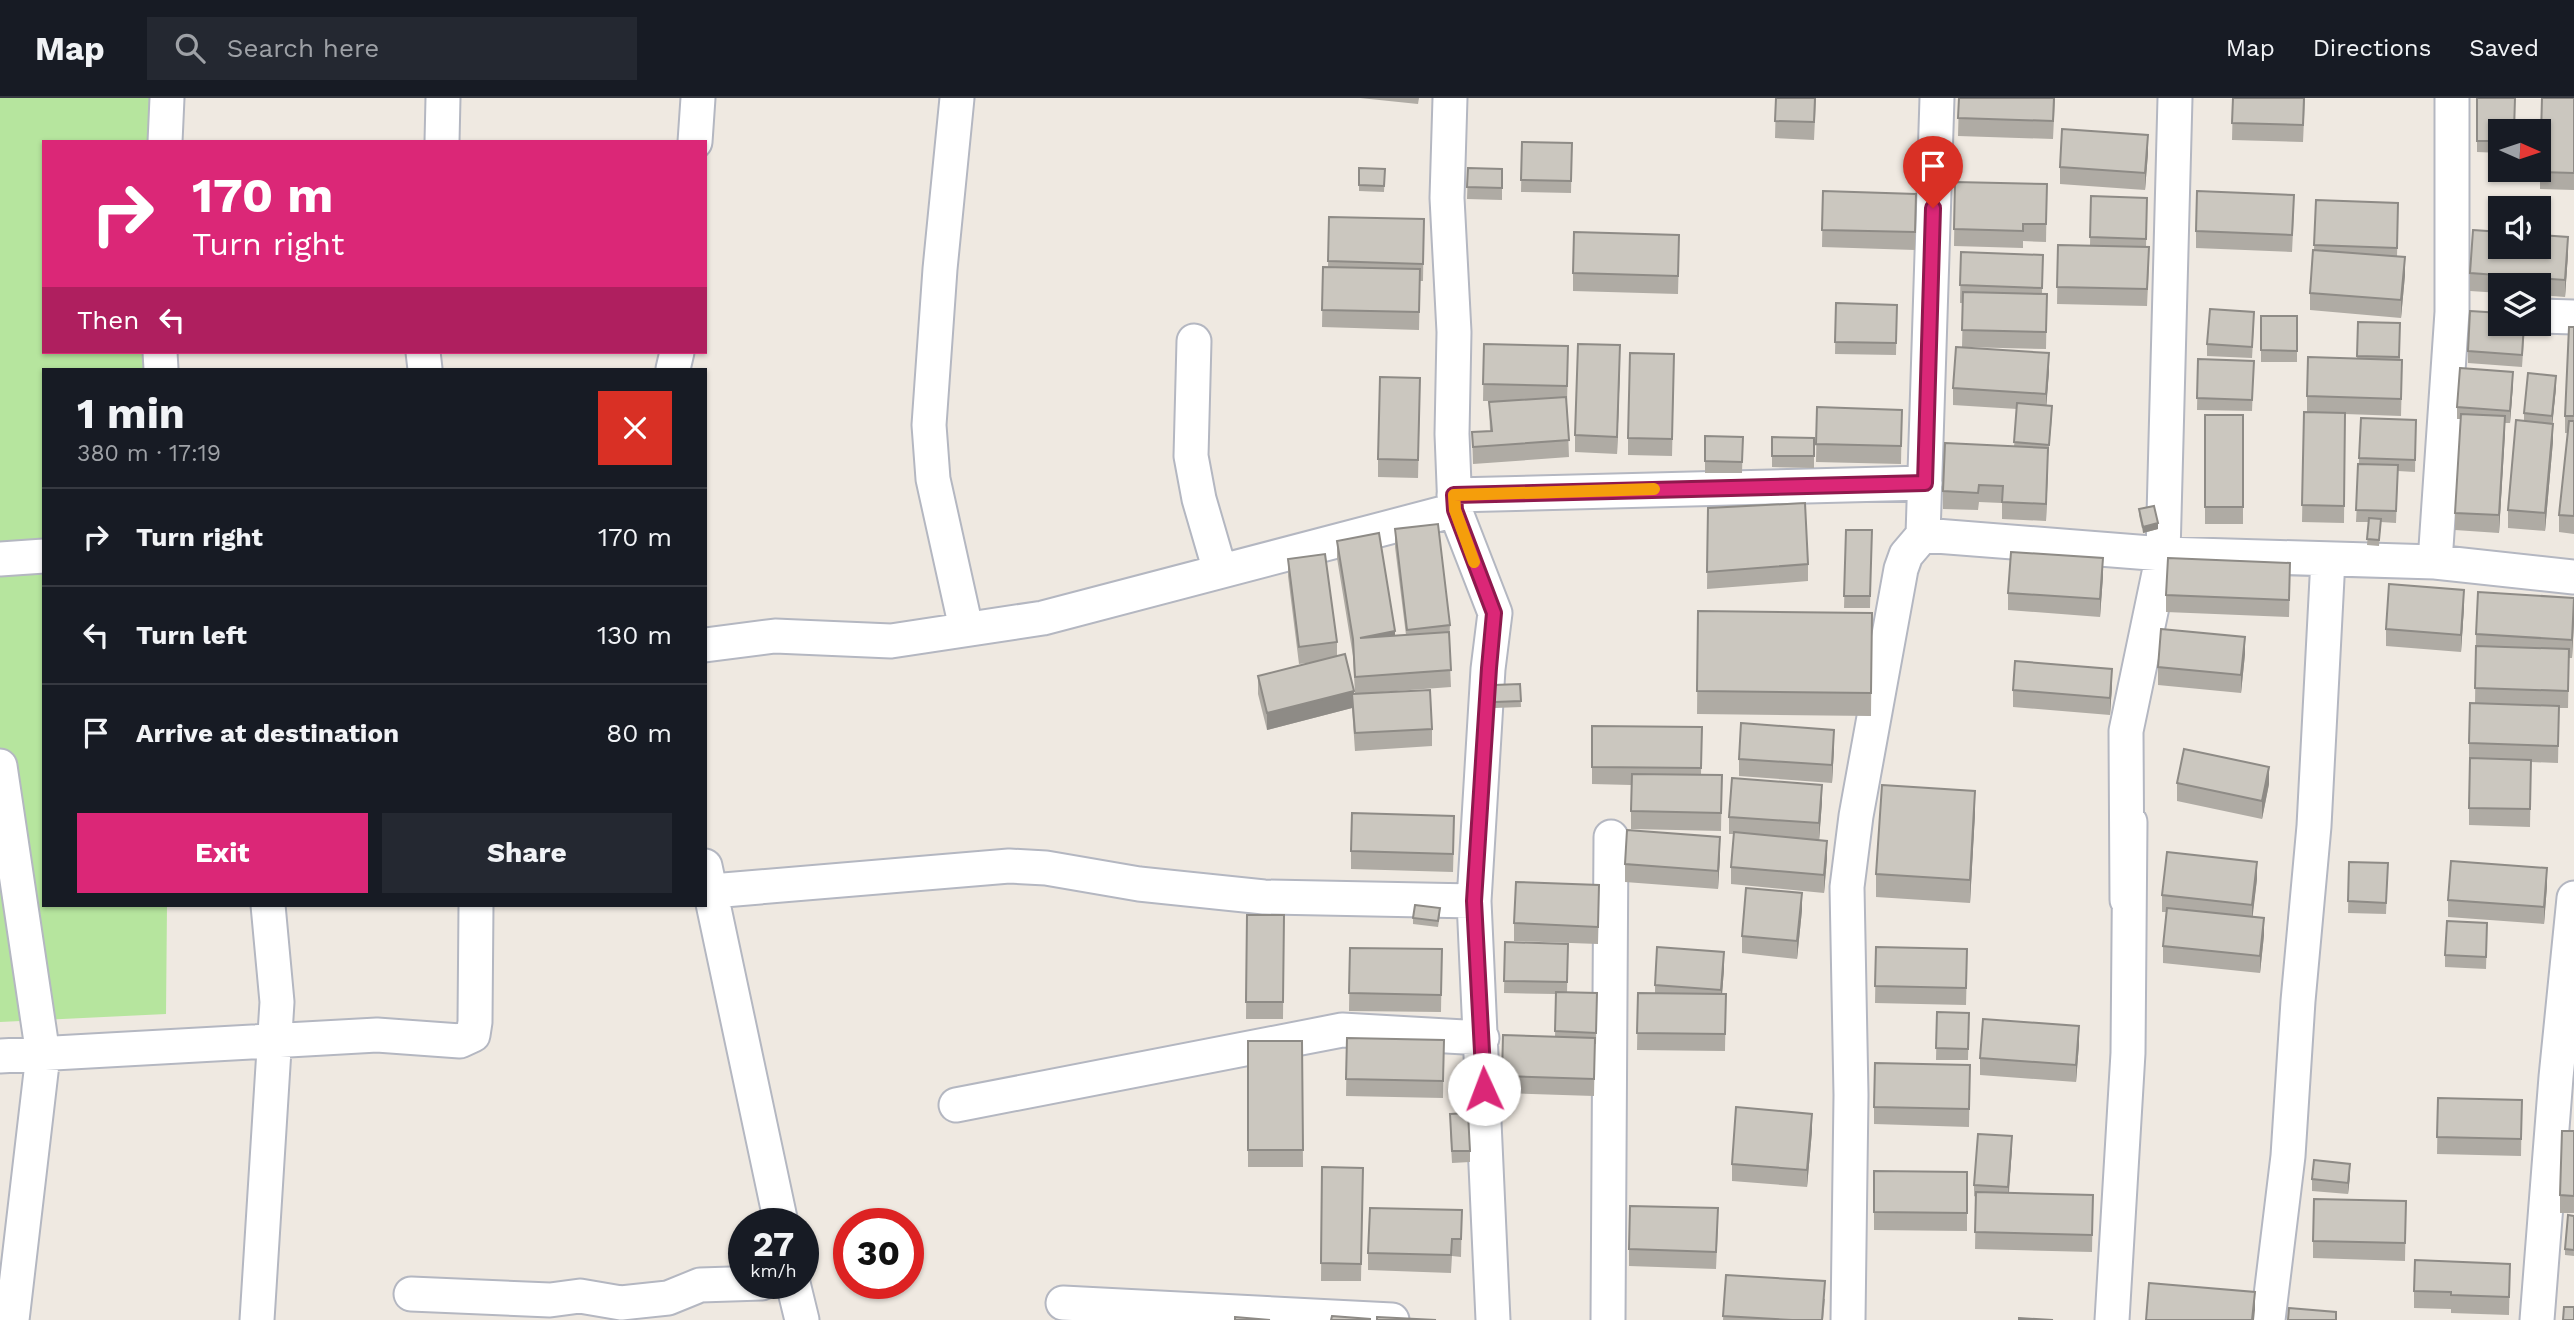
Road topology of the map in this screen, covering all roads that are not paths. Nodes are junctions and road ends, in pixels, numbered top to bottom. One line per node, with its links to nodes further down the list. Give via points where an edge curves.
1 (167, 98): 9 (street)
2 (443, 98): 10 (street)
3 (698, 98): 11 (street)
4 (957, 98): 25 (street, via 929,425 933,479)
5 (1450, 98): 16 (street, via 1447,198)
6 (1937, 98): 15 (street)
7 (2175, 98): 18 (street)
8 (2452, 98): 22 (street, via 2464,313)
9 (164, 140)
10 (442, 140)
11 (695, 140)
12 (2551, 316): 13 (street)
13 (2574, 317)
14 (1194, 341): 23 (street, via 1191,456)
15 (1925, 483): 16 (street); 17 (street)
16 (1455, 502): 23 (street); 32 (street, via 1494,613)
17 (1923, 536): 18 (street); 51 (street, via 1906,555 1901,569 1847,887 1851,1095)
18 (2163, 554): 21 (street); 52 (street, via 2126,731 2128,1053)
19 (42, 556): 20 (street)
20 (0, 559)
21 (2328, 559): 22 (street); 53 (street, via 2314,826 2288,1156)
22 (2435, 562): 24 (street)
23 (1220, 571): 25 (street, via 1043,618)
24 (2574, 577)
25 (966, 628): 26 (street, via 891,641 775,636)
26 (707, 646)
27 (0, 766): 28 (street)
28 (3, 811): 37 (street)
29 (1611, 837): 50 (street)
30 (708, 879): 32 (street, via 1009,866 1264,897); 40 (street)
31 (2574, 898): 54 (street)
32 (1474, 901): 35 (street)
33 (268, 907): 36 (street, via 277,1002)
34 (476, 907): 36 (street, via 472,1035 460,1041 377,1035)
35 (1482, 1038): 39 (street, via 1342,1030); 49 (street)
36 (274, 1042): 37 (street); 46 (street)
37 (43, 1055): 38 (street); 45 (street)
38 (0, 1056)
39 (956, 1105)
40 (778, 1208)
41 (728, 1284): 42 (street, via 700,1285 668,1298 621,1303 580,1296 550,1300)
42 (411, 1294)
43 (797, 1299): 47 (street)
44 (1063, 1303): 48 (street)
45 (12, 1320)
46 (257, 1320)
47 (802, 1320)
48 (1392, 1320)
49 (1493, 1320)
50 (1608, 1320)
51 (1848, 1320)
52 (2112, 1320)
53 (2269, 1320)
54 (2537, 1320)

